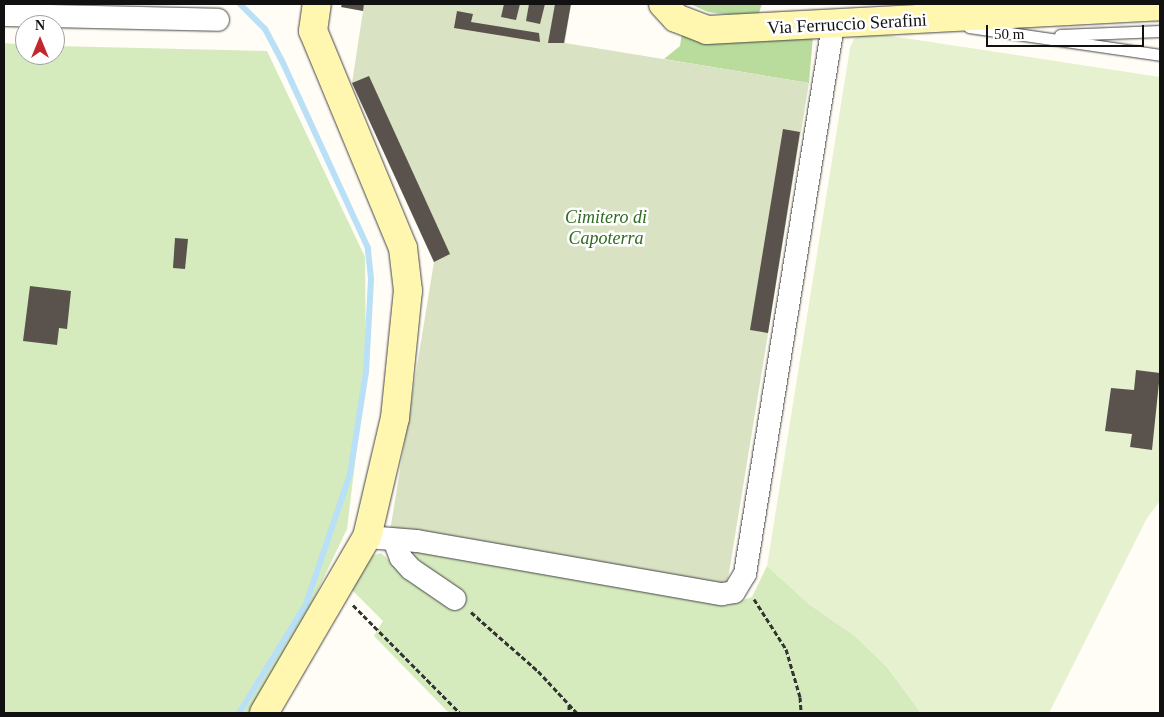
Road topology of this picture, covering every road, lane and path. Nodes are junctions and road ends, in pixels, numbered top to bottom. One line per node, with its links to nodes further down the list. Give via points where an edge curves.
1 (317, 4): 11 (street, via 314,31 403,248 408,291 395,418)
2 (662, 4): 7 (street, Via Ferruccio Serafini, via 676,18 706,30)
3 (1160, 6): 6 (street, Via Ferruccio Serafini)
4 (4, 15): 5 (street)
5 (218, 20)
6 (920, 20): 7 (street, Via Ferruccio Serafini); 9 (lane)
7 (833, 25): 13 (street)
8 (1160, 31): 9 (lane)
9 (1033, 36): 10 (lane)
10 (1160, 55)
11 (366, 537): 12 (street); 14 (street)
12 (394, 540): 13 (street, via 722,594 734,592); 15 (street, via 401,558 411,569)
13 (742, 583): 21 (path, via 786,649)
14 (337, 589): 17 (street); 18 (path)
15 (455, 599): 16 (path, via 538,671)
16 (568, 705): 19 (path); 20 (path)
17 (264, 713)
18 (460, 713)
19 (569, 713)
20 (577, 713)
21 (802, 713)

